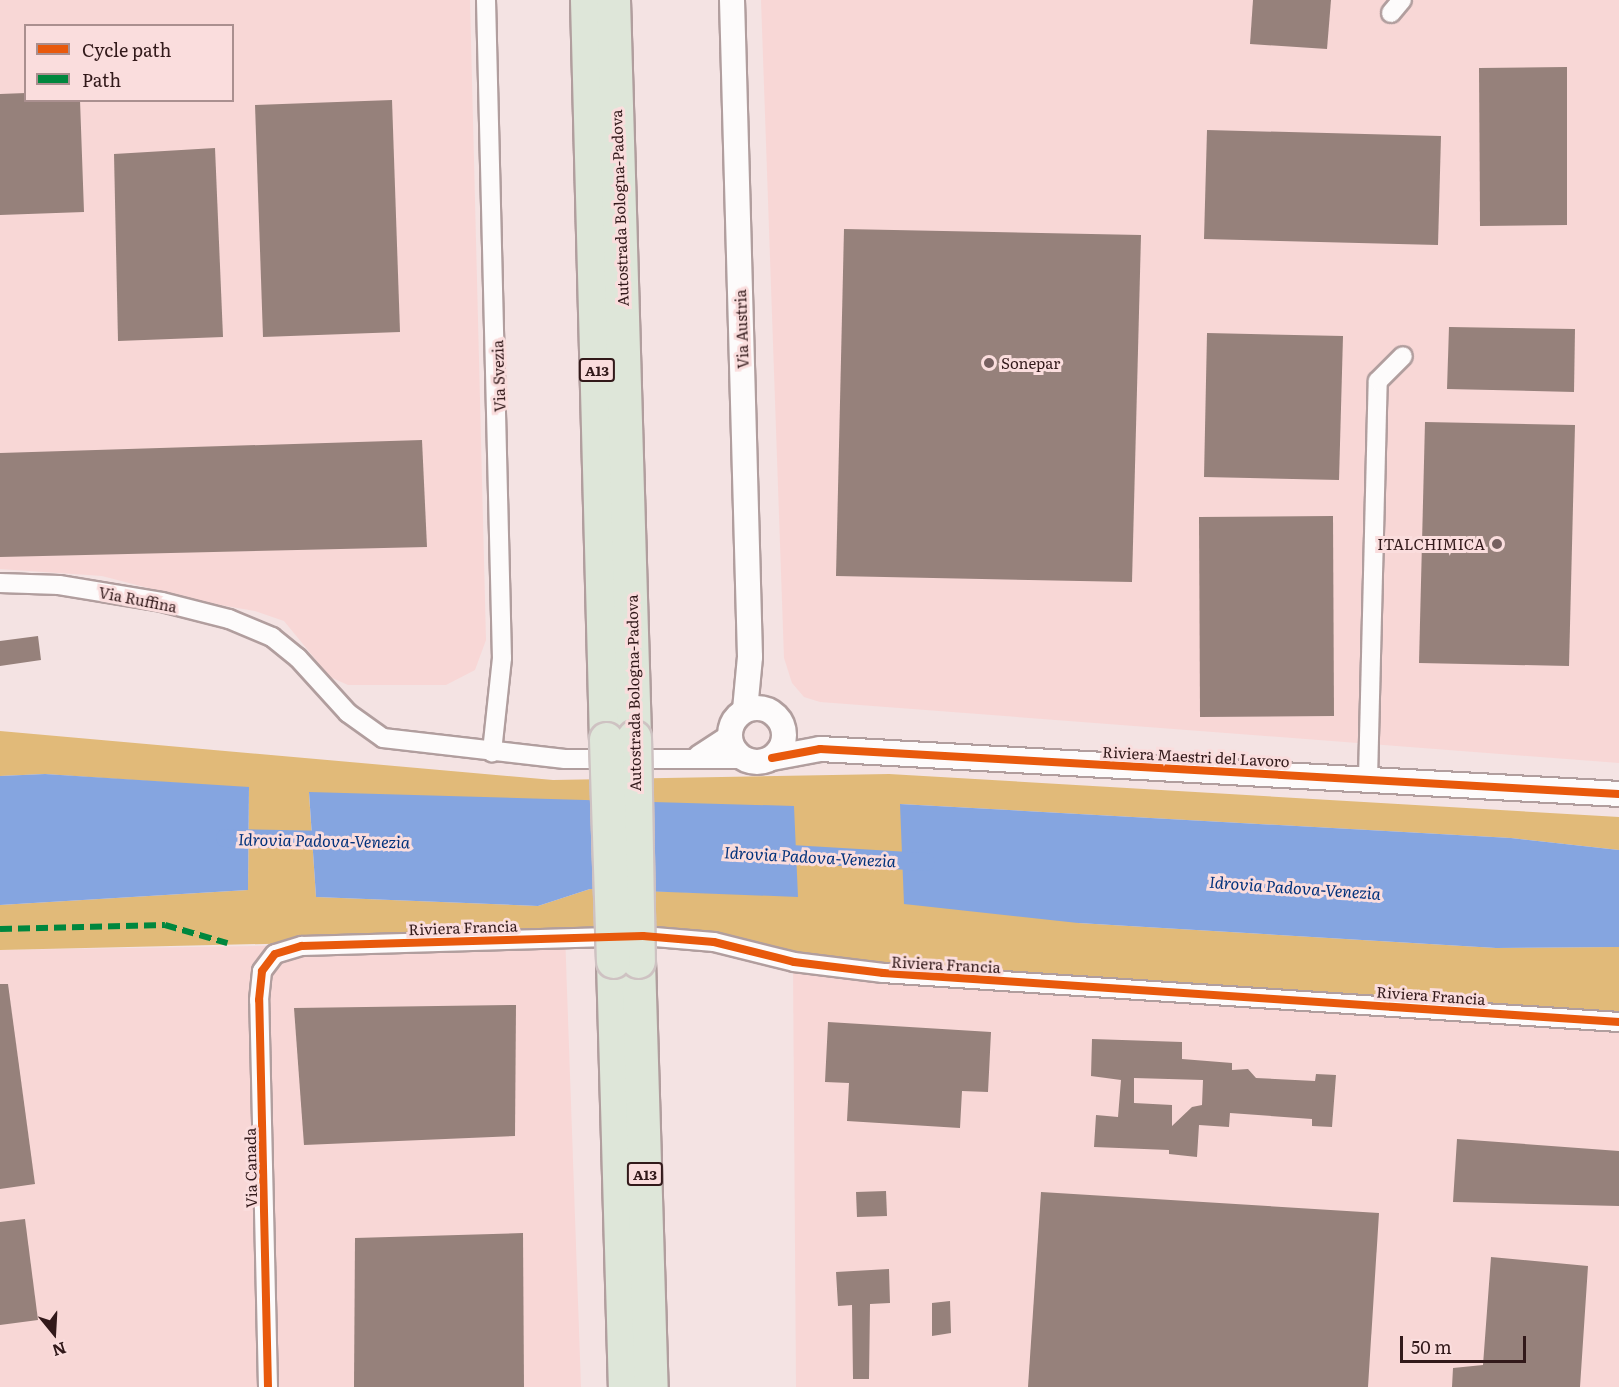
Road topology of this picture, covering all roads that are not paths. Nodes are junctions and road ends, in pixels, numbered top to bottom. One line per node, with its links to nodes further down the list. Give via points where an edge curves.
1 (486, 0): 13 (street, Via Svezia, via 502,658)
2 (587, 0): 11 (highway, Autostrada Bologna-Padova / A13)
3 (613, 0): 11 (highway, Autostrada Bologna-Padova / A13)
4 (732, 0): 8 (street, Via Austria, via 750,657)
5 (1403, 356): 17 (street, via 1378,381)
6 (0, 583): 7 (street, Via Ruffina, via 59,585 162,602 229,619)
7 (272, 637): 13 (street, Riviera Maestri del Lavoro, via 298,658 363,727 383,738)
8 (757, 710): 9 (street, Riviera Maestri del Lavoro); 10 (street, via 732,725)
9 (784, 730): 12 (street, Riviera Maestri del Lavoro); 15 (street, via 782,746)
10 (730, 734): 14 (street); 16 (street, via 734,749)
11 (620, 738): 20 (highway, Autostrada Bologna-Padova / A13, bridge)
12 (820, 749): 15 (street, Riviera Maestri del Lavoro); 17 (street, Riviera Maestri del Lavoro)
13 (492, 752): 14 (street, Riviera Maestri del Lavoro, via 565,759)
14 (694, 757): 16 (street, Riviera Maestri del Lavoro)
15 (772, 758): 16 (street, Riviera Maestri del Lavoro, via 754,762)
16 (745, 759)
17 (1368, 779): 18 (street, Riviera Maestri del Lavoro)
18 (1619, 794)
19 (275, 954): 21 (street, Riviera Francia, via 302,946 643,936 714,942 794,962 883,974); 22 (street, Via Canada, via 262,971 259,1000)
20 (625, 961): 23 (highway, Autostrada Bologna-Padova / A13); 24 (highway, Autostrada Bologna-Padova / A13)
21 (1619, 1022)
22 (268, 1387)
23 (626, 1387)
24 (651, 1387)

